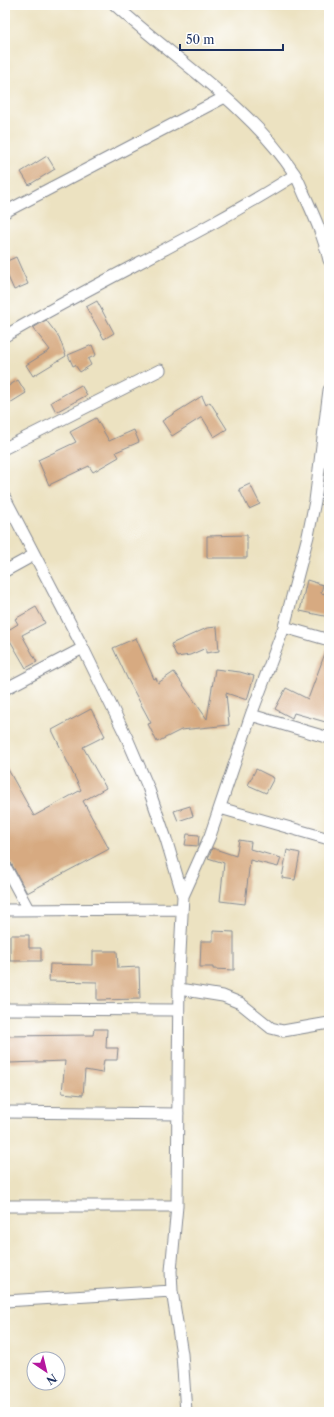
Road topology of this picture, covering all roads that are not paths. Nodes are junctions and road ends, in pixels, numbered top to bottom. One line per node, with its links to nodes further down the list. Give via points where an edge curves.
1 (115, 5): 2 (street)
2 (225, 97): 3 (street, via 268,140); 4 (street)
3 (295, 175): 5 (street, via 316,221); 6 (street, via 251,203)
4 (5, 212)
5 (329, 260)
6 (5, 336)
7 (160, 370): 9 (street)
8 (329, 390): 13 (street, via 315,501)
9 (5, 448)
10 (5, 498): 11 (street)
11 (34, 556): 12 (street); 15 (street)
12 (5, 571)
13 (284, 627): 14 (street); 17 (street)
14 (329, 640)
15 (83, 648): 16 (street); 22 (street, via 148,787)
16 (5, 689)
17 (251, 714): 18 (street); 19 (street)
18 (329, 738)
19 (220, 808): 20 (street); 22 (street)
20 (329, 839)
21 (5, 866): 23 (street)
22 (183, 896): 24 (street)
23 (28, 909): 24 (street); 25 (street)
24 (181, 909): 26 (street)
25 (5, 910)
26 (179, 989): 28 (street); 29 (street, via 222,996 240,1003 271,1028 283,1031)
27 (5, 1010): 28 (street)
28 (178, 1010): 31 (street)
29 (329, 1023)
30 (5, 1112): 31 (street)
31 (178, 1114): 33 (street)
32 (5, 1206): 33 (street)
33 (177, 1206): 34 (street, via 172,1246)
34 (172, 1291): 35 (street); 36 (street, via 182,1354)
35 (5, 1301)
36 (186, 1412)

